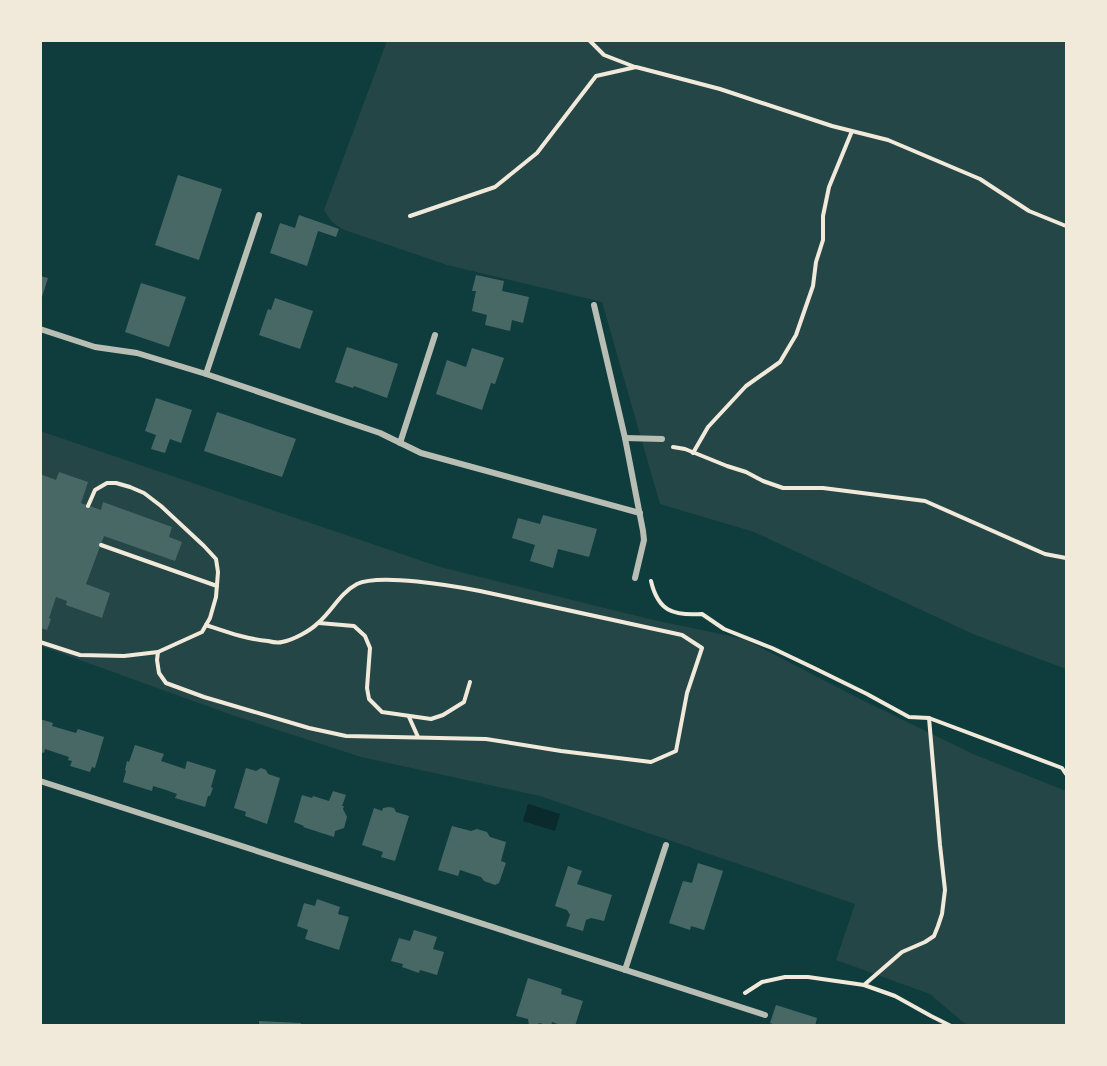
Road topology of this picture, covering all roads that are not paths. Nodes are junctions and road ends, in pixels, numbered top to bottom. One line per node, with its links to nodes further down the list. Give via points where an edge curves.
1 (259, 215): 5 (street)
2 (594, 305): 6 (street)
3 (40, 329): 5 (street)
4 (435, 335): 8 (street)
5 (206, 374): 8 (street)
6 (625, 438): 7 (street); 9 (street)
7 (662, 439)
8 (400, 443): 9 (street, via 421,453)
9 (640, 513): 10 (street, via 644,540)
10 (635, 578)
11 (40, 781): 13 (street)
12 (666, 845): 13 (street)
13 (625, 970): 14 (street)
14 (765, 1015)

